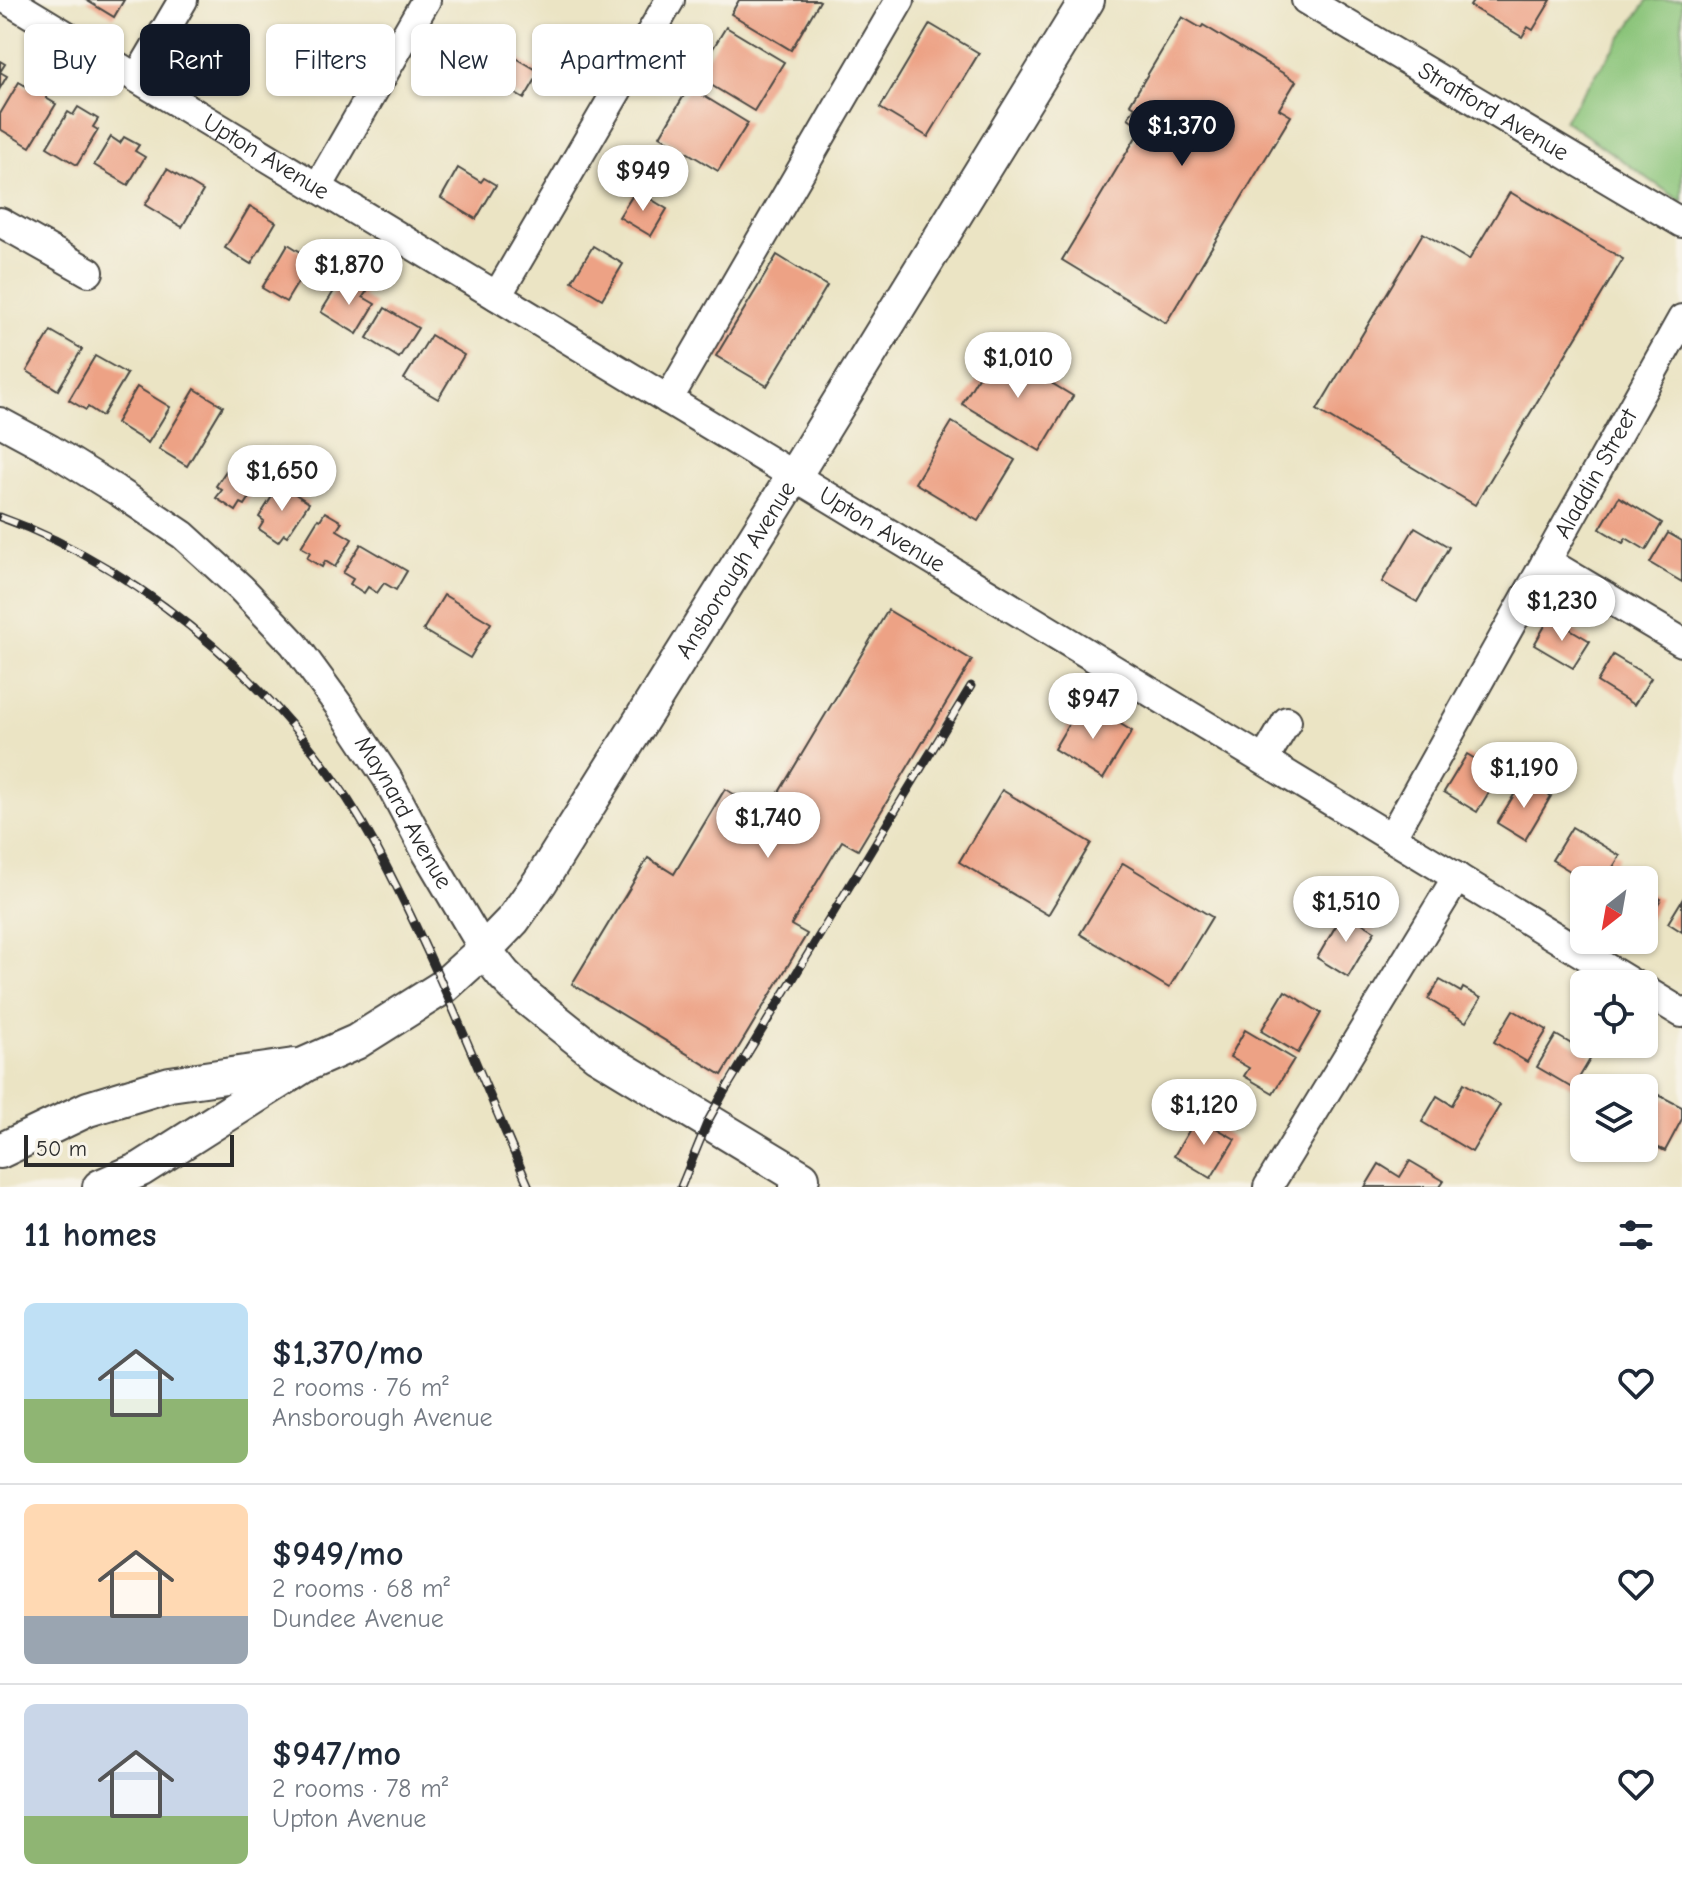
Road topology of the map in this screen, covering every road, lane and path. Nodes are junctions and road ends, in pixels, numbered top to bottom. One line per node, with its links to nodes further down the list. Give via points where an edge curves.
1 (8, 0): 8 (street, Upton Avenue)
2 (183, 0): 8 (street)
3 (426, 0): 9 (street)
4 (670, 0): 13 (street)
5 (900, 0): 15 (street)
6 (1087, 0): 17 (main road, Ansborough Avenue)
7 (1306, 0): 11 (street, Stratford Avenue)
8 (137, 78): 9 (street, Upton Avenue)
9 (318, 187): 13 (street, Upton Avenue)
10 (0, 222): 12 (street)
11 (1682, 223)
12 (89, 272)
13 (497, 296): 15 (street, Upton Avenue)
14 (1682, 319): 18 (street, Aladdin Street)
15 (668, 400): 17 (street, Upton Avenue)
16 (0, 422): 24 (street, Maynard Avenue, via 183,535 294,644 387,778)
17 (794, 476): 21 (street, Upton Avenue); 24 (main road, Ansborough Avenue, via 540,882)
18 (1546, 561): 19 (street); 22 (street, Aladdin Street)
19 (1682, 642)
20 (1287, 721): 21 (street)
21 (1264, 760): 22 (street, Upton Avenue)
22 (1391, 838): 23 (street, Upton Avenue)
23 (1457, 877): 25 (street, Upton Avenue); 32 (street)
24 (484, 950): 28 (main road, Ansborough Avenue, via 443,987 398,1016); 30 (main road, Maynard Avenue, via 526,997 597,1054)
25 (1610, 970)
26 (1658, 998): 27 (street)
27 (1682, 1013)
28 (306, 1064): 29 (main road, Ansborough Avenue, via 170,1084 88,1109); 31 (main road, Ansborough Avenue, via 141,1169)
29 (0, 1151)
30 (805, 1184)
31 (100, 1187)
32 (1268, 1187)

